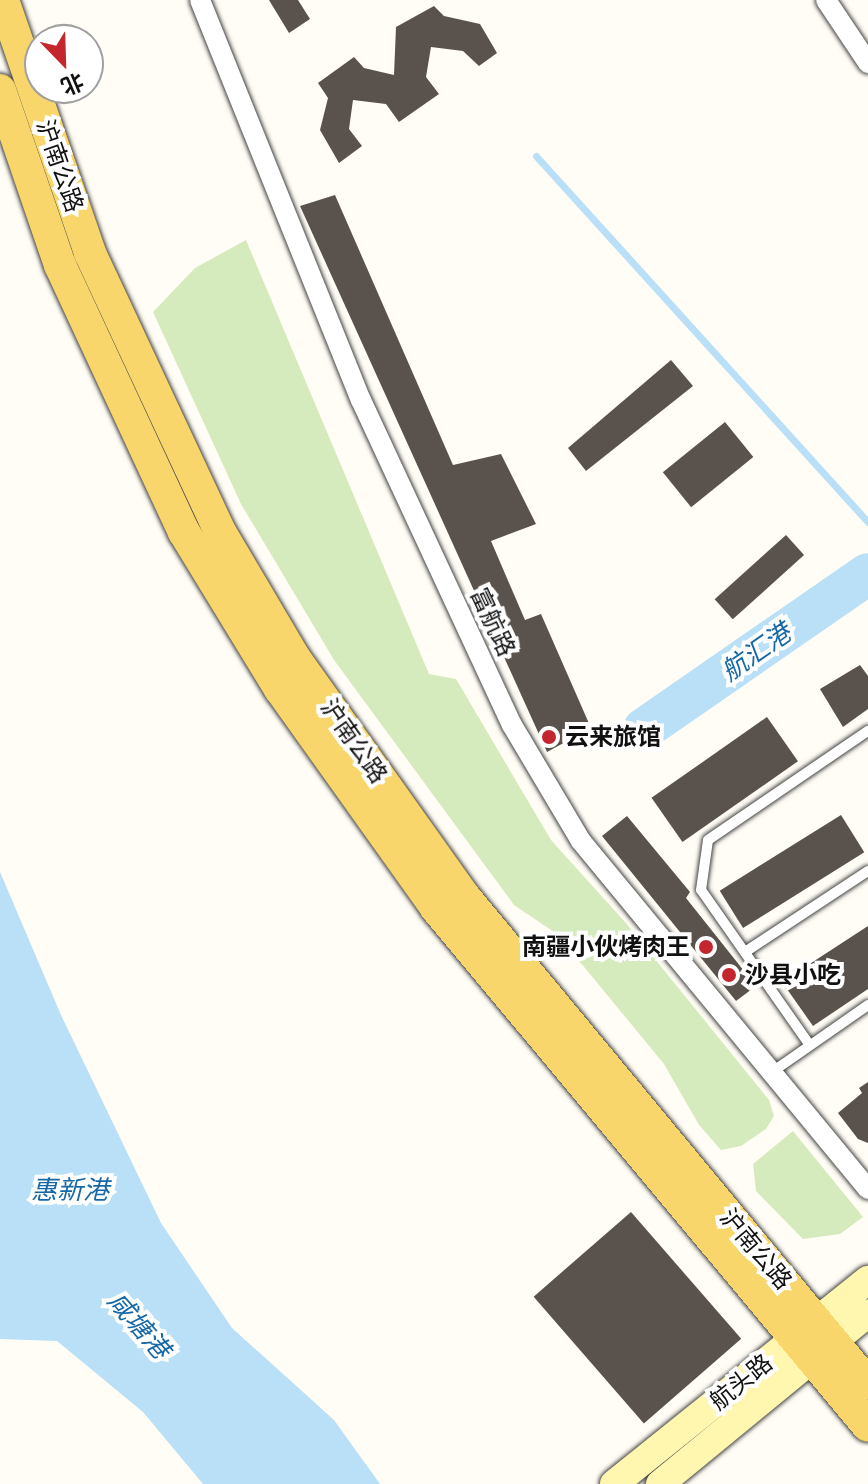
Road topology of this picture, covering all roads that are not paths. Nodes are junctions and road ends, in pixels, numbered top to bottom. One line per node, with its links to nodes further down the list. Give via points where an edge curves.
1 (3, 0): 15 (main road, 沪南公路, via 90,253 219,530 294,657 463,895)
2 (200, 0): 11 (street, 富航路, via 361,400 512,725 581,841)
3 (826, 0): 4 (street)
4 (868, 63)
5 (0, 90): 15 (main road, 沪南公路, via 60,265 164,490 280,689 436,908)
6 (868, 731): 8 (lane, via 708,840 701,890)
7 (868, 871): 8 (lane)
8 (745, 952): 10 (lane)
9 (868, 1005): 10 (lane)
10 (809, 1044): 11 (lane)
11 (772, 1072): 12 (street, 富航路)
12 (868, 1189)
13 (868, 1280): 15 (main road, 航头路)
14 (868, 1313): 15 (main road, 航头路)
15 (815, 1340): 16 (main road, 沪南公路); 17 (main road, 沪南公路); 18 (main road, 航头路); 19 (main road, 航头路)
16 (868, 1384)
17 (868, 1426)
18 (614, 1484)
19 (660, 1484)

